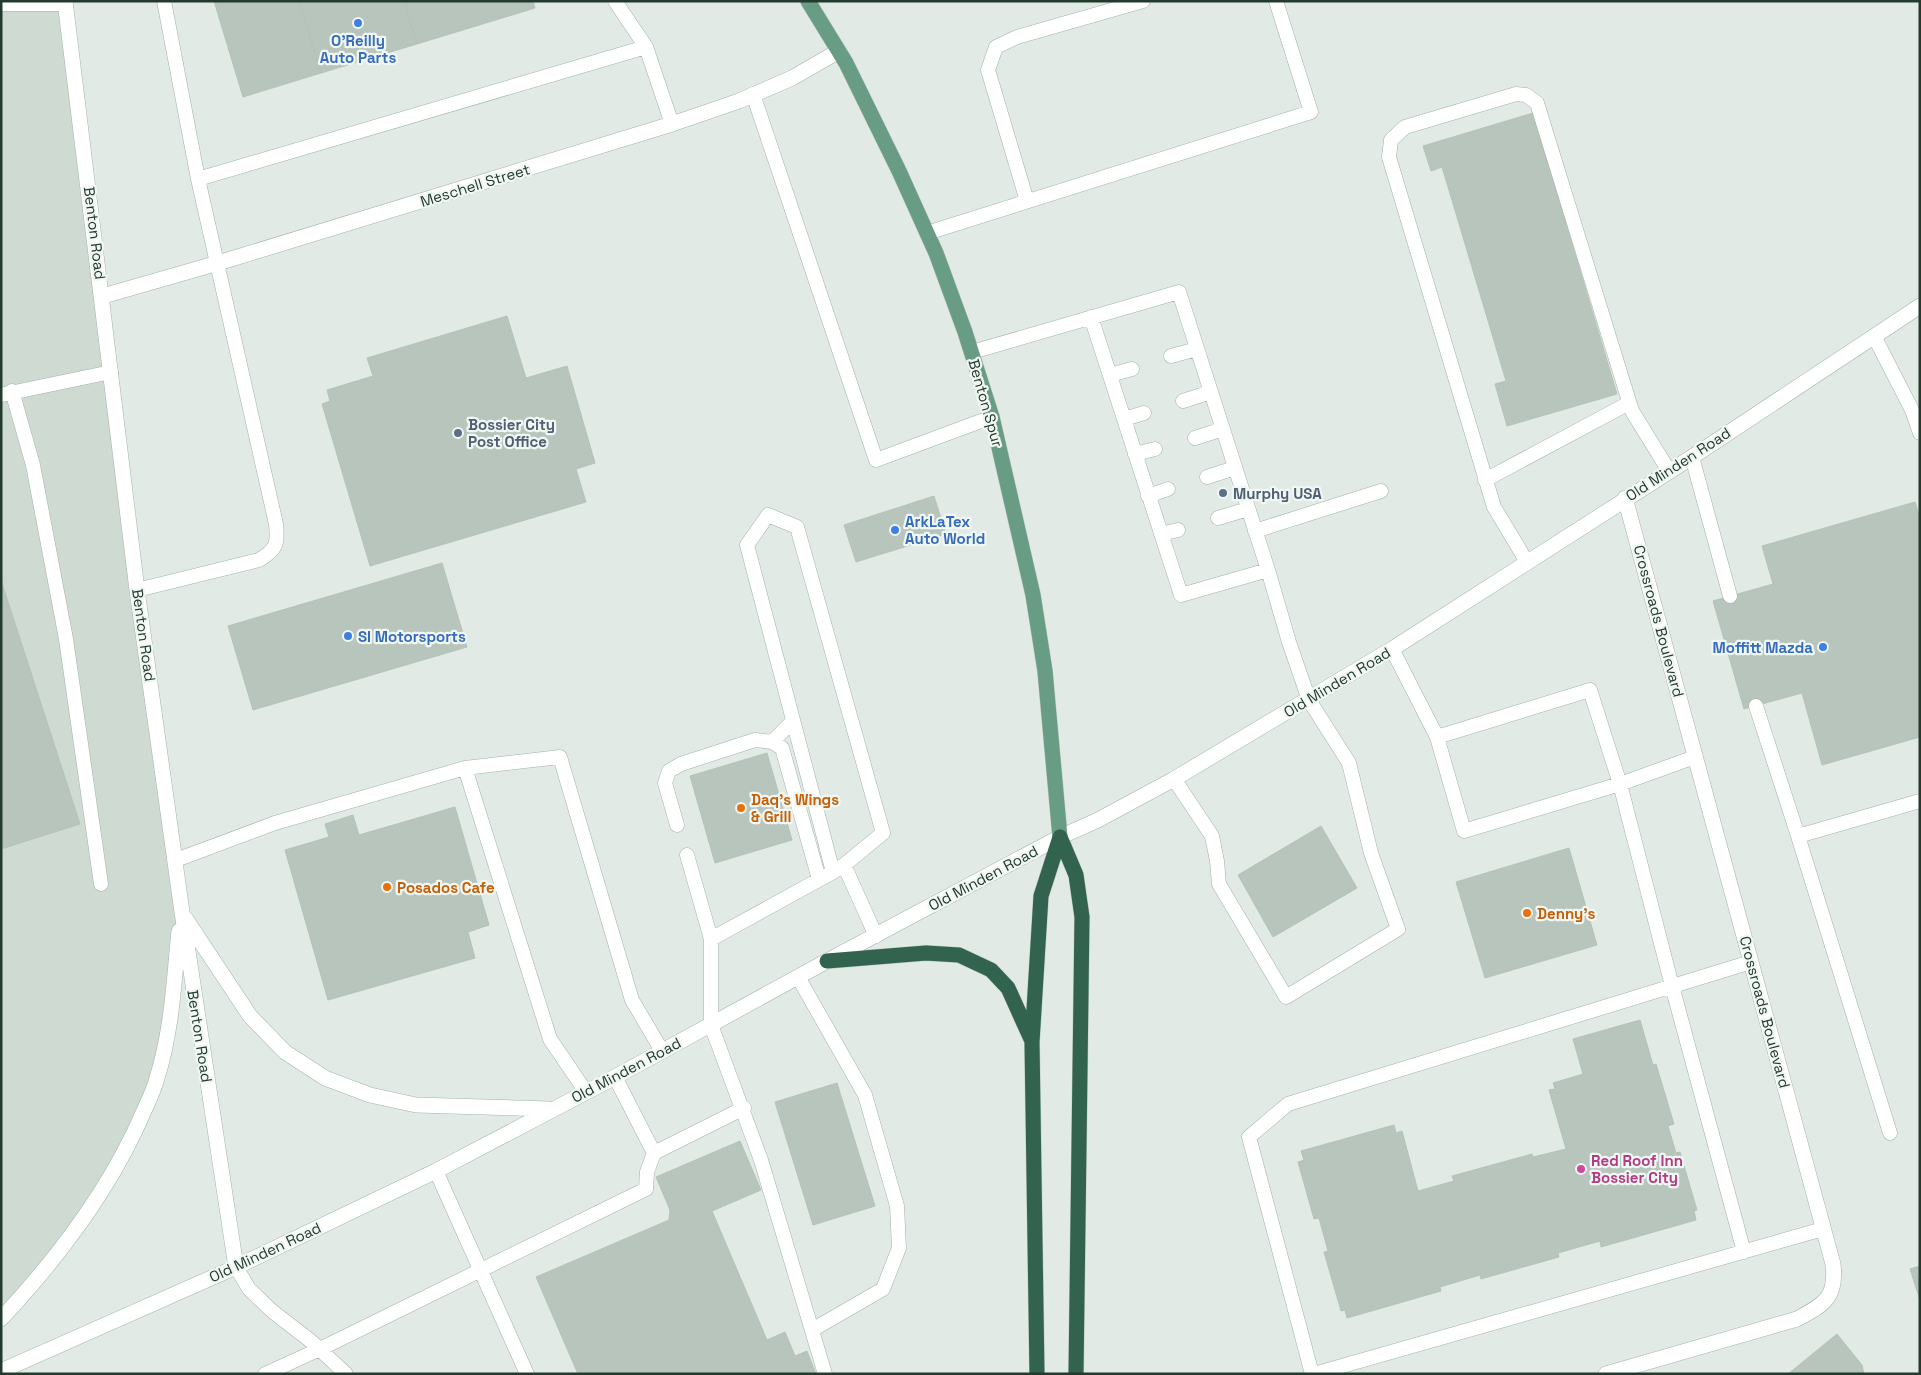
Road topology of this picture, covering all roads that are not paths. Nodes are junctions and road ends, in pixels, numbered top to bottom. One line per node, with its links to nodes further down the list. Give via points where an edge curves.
1 (164, 1): 12 (lane)
2 (615, 1): 8 (lane)
3 (808, 1): 9 (main road, Benton Spur)
4 (1143, 1): 13 (lane, via 1017,37 996,47 988,70)
5 (1276, 1): 13 (lane, via 1311,112)
6 (65, 3): 7 (lane); 16 (main road, Benton Road)
7 (1, 4)
8 (646, 48): 11 (lane); 12 (lane)
9 (839, 51): 10 (main road, Meschell Street, via 792,78); 14 (main road, Benton Spur)
10 (753, 94): 11 (main road, Meschell Street); 31 (lane, via 876,460)
11 (672, 124): 15 (main road, Meschell Street)
12 (198, 179): 15 (lane)
13 (1027, 201): 14 (lane)
14 (927, 232): 21 (main road, Benton Spur)
15 (218, 263): 16 (main road, Meschell Street); 54 (lane, via 278,539 273,552 260,560)
16 (102, 296): 24 (main road, Benton Road)
17 (1920, 306): 19 (main road, Old Minden Road)
18 (1091, 318): 20 (lane, via 1179,292); 21 (lane); 25 (lane)
19 (1874, 336): 34 (lane, via 1912,410); 38 (main road, Old Minden Road)
20 (1197, 349): 22 (lane); 26 (lane)
21 (972, 352): 31 (main road, Benton Spur)
22 (1172, 356)
23 (1132, 369): 25 (lane)
24 (111, 372): 27 (lane); 54 (main road, Benton Road)
25 (1110, 375): 32 (lane)
26 (1211, 392): 28 (lane); 33 (lane)
27 (6, 393): 74 (lane, via 33,465 66,639)
28 (1183, 401)
29 (1629, 403): 40 (lane); 42 (lane); 42 (lane, via 1536,103 1526,95 1516,94 1405,127 1391,140 1389,157)
30 (1144, 413): 32 (lane)
31 (992, 417): 69 (main road, Benton Spur, via 1033,595 1045,671)
32 (1124, 419): 37 (lane)
33 (1223, 429): 35 (lane); 39 (lane)
34 (1920, 433)
35 (1195, 438)
36 (1155, 448): 37 (lane)
37 (1135, 454): 45 (lane)
38 (1692, 456): 40 (main road, Old Minden Road); 55 (lane)
39 (1235, 468): 41 (lane); 47 (lane)
40 (1669, 471): 46 (main road, Old Minden Road)
41 (1207, 477)
42 (1485, 480): 52 (lane, via 1494,507)
43 (1168, 489): 45 (lane)
44 (1381, 492): 50 (lane)
45 (1148, 496): 51 (lane)
46 (1625, 498): 52 (main road, Old Minden Road); 62 (main road, Crossroads Boulevard)
47 (1248, 509): 48 (lane); 50 (lane)
48 (1218, 518)
49 (1178, 530): 51 (lane)
50 (1255, 531): 53 (lane)
51 (1161, 534): 53 (lane, via 1180,595)
52 (1527, 562): 56 (main road, Old Minden Road)
53 (1268, 570): 57 (lane)
54 (138, 590): 71 (main road, Benton Road)
55 (1730, 596)
56 (1392, 649): 57 (main road, Old Minden Road); 60 (lane)
57 (1309, 700): 64 (main road, Old Minden Road); 64 (lane, via 1349,763 1371,853 1398,929 1286,997 1219,884 1212,836)
58 (1756, 706): 68 (lane)
59 (793, 721): 61 (lane); 72 (lane); 72 (lane, via 747,545 768,515 797,528 883,833)
60 (1437, 737): 65 (lane, via 1590,690); 65 (lane, via 1464,831)
61 (772, 742): 67 (lane, via 756,740 669,770 665,783); 73 (lane, via 782,748)
62 (1695, 757): 65 (lane); 79 (main road, Crossroads Boulevard)
63 (465, 768): 71 (lane, via 275,823); 84 (lane, via 560,757 632,1000); 86 (lane, via 550,1039)
64 (1174, 780): 69 (main road, Old Minden Road)
65 (1620, 784): 81 (lane)
66 (1920, 801): 68 (lane)
67 (677, 825)
68 (1798, 836): 89 (lane)
69 (1060, 837): 76 (main road, Old Minden Road); 83 (highway, via 1041,896); 105 (highway, via 1076,875 1082,917)
70 (687, 855): 77 (lane)
71 (176, 860): 75 (main road, Benton Road)
72 (838, 868): 73 (lane); 76 (lane)
73 (819, 879): 77 (lane)
74 (101, 884)
75 (182, 912): 88 (main road, via 250,1016 285,1052 325,1078 370,1095 416,1105); 94 (main road, Benton Road); 96 (main road, via 158,1078 133,1136 106,1186 70,1238 36,1283)
76 (876, 936): 78 (main road, Old Minden Road)
77 (710, 938): 82 (lane)
78 (827, 961): 80 (main road, Old Minden Road); 83 (highway, via 959,955 991,970 1008,988)
79 (1751, 962): 81 (lane); 92 (main road, Crossroads Boulevard)
80 (798, 977): 82 (main road, Old Minden Road); 97 (lane, via 865,1095 897,1206 899,1248 882,1289)
81 (1672, 986): 93 (lane); 106 (lane, via 1288,1104 1249,1137)
82 (711, 1025): 84 (main road, Old Minden Road); 87 (lane)
83 (1032, 1042): 104 (highway)
84 (662, 1051): 85 (main road, Old Minden Road)
85 (615, 1077): 86 (main road, Old Minden Road); 90 (lane)
86 (586, 1092): 88 (main road, Old Minden Road)
87 (744, 1108): 90 (lane); 97 (lane)
88 (553, 1109): 91 (main road, Old Minden Road)
89 (1890, 1132)
90 (654, 1153): 95 (lane, via 647,1172 646,1189)
91 (436, 1171): 94 (main road, Old Minden Road); 95 (lane)
92 (1823, 1229): 93 (lane); 107 (main road, Crossroads Boulevard, via 1835,1281 1829,1296 1815,1309 1774,1326)
93 (1744, 1252): 106 (lane)
94 (236, 1267): 98 (lane, via 249,1289); 99 (main road, Old Minden Road)
95 (480, 1271): 98 (lane); 102 (lane)
96 (1, 1319)
97 (812, 1330): 103 (lane)
98 (320, 1349): 100 (lane); 101 (lane)
99 (8, 1370)
100 (266, 1374)
101 (346, 1374)
102 (527, 1374)
103 (825, 1374)
104 (1037, 1374)
105 (1076, 1374)
106 (1313, 1374)
107 (1606, 1374)

